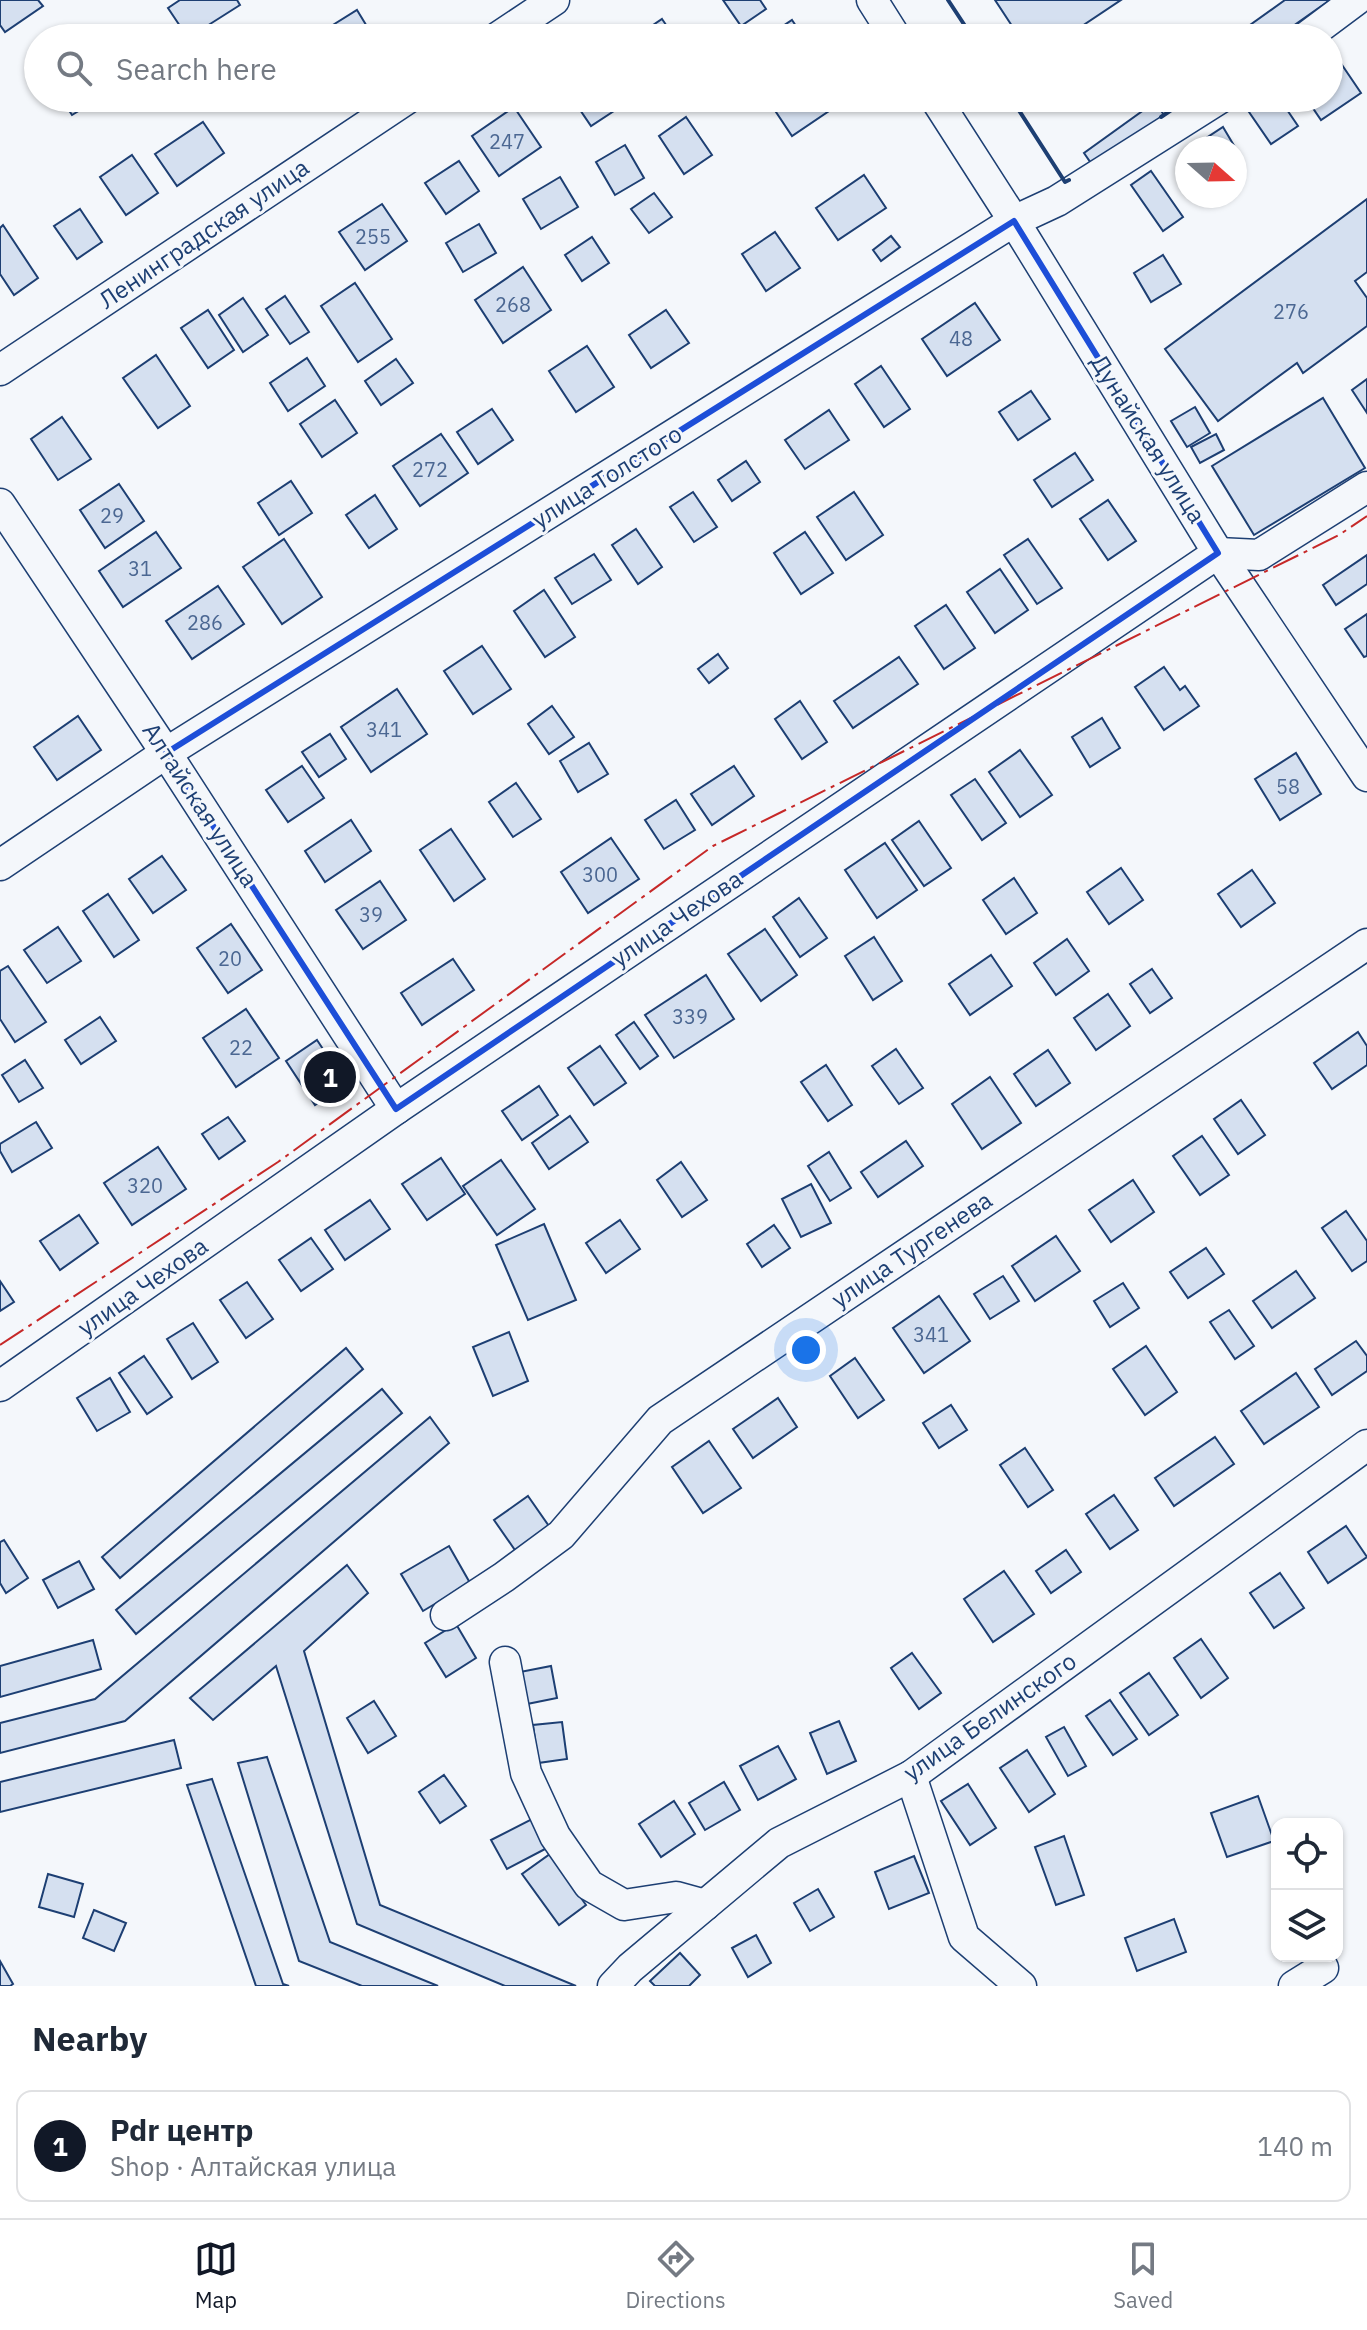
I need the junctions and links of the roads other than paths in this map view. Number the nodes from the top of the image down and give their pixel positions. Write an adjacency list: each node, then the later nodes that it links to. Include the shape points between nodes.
1 (554, 0): 4 (street)
2 (872, 0): 5 (street)
3 (1356, 0): 6 (street)
4 (518, 24)
5 (887, 24)
6 (1324, 24)
7 (387, 112): 11 (street, Ленинградская улица)
8 (944, 112): 10 (street, Дунайская улица)
9 (1198, 112): 10 (street, улица Толстого, via 1057,201)
10 (1014, 221): 15 (street, Дунайская улица); 16 (street, улица Толстого)
11 (0, 370)
12 (1367, 487): 15 (street, via 1259,555)
13 (0, 504): 14 (street, Алтайская улица)
14 (10, 540): 16 (street, Алтайская улица)
15 (1218, 553): 17 (street, Дунайская улица); 20 (street, улица Чехова)
16 (166, 753): 18 (street, улица Толстого); 20 (street, Алтайская улица)
17 (1367, 776)
18 (0, 865)
19 (1367, 944): 23 (street, улица Тургенева, via 660,1420 561,1535)
20 (396, 1109): 21 (street, улица Чехова)
21 (0, 1386)
22 (1367, 1445): 25 (street, улица Белинского)
23 (446, 1615)
24 (505, 1662): 26 (street, via 526,1773 555,1836 589,1885 624,1905 676,1897)
25 (911, 1776): 26 (street, улица Белинского, via 779,1843); 29 (street, via 964,1937)
26 (705, 1905): 28 (street, улица Белинского)
27 (1323, 1968): 30 (street)
28 (613, 1986)
29 (1021, 1986)
30 (1294, 1986)

